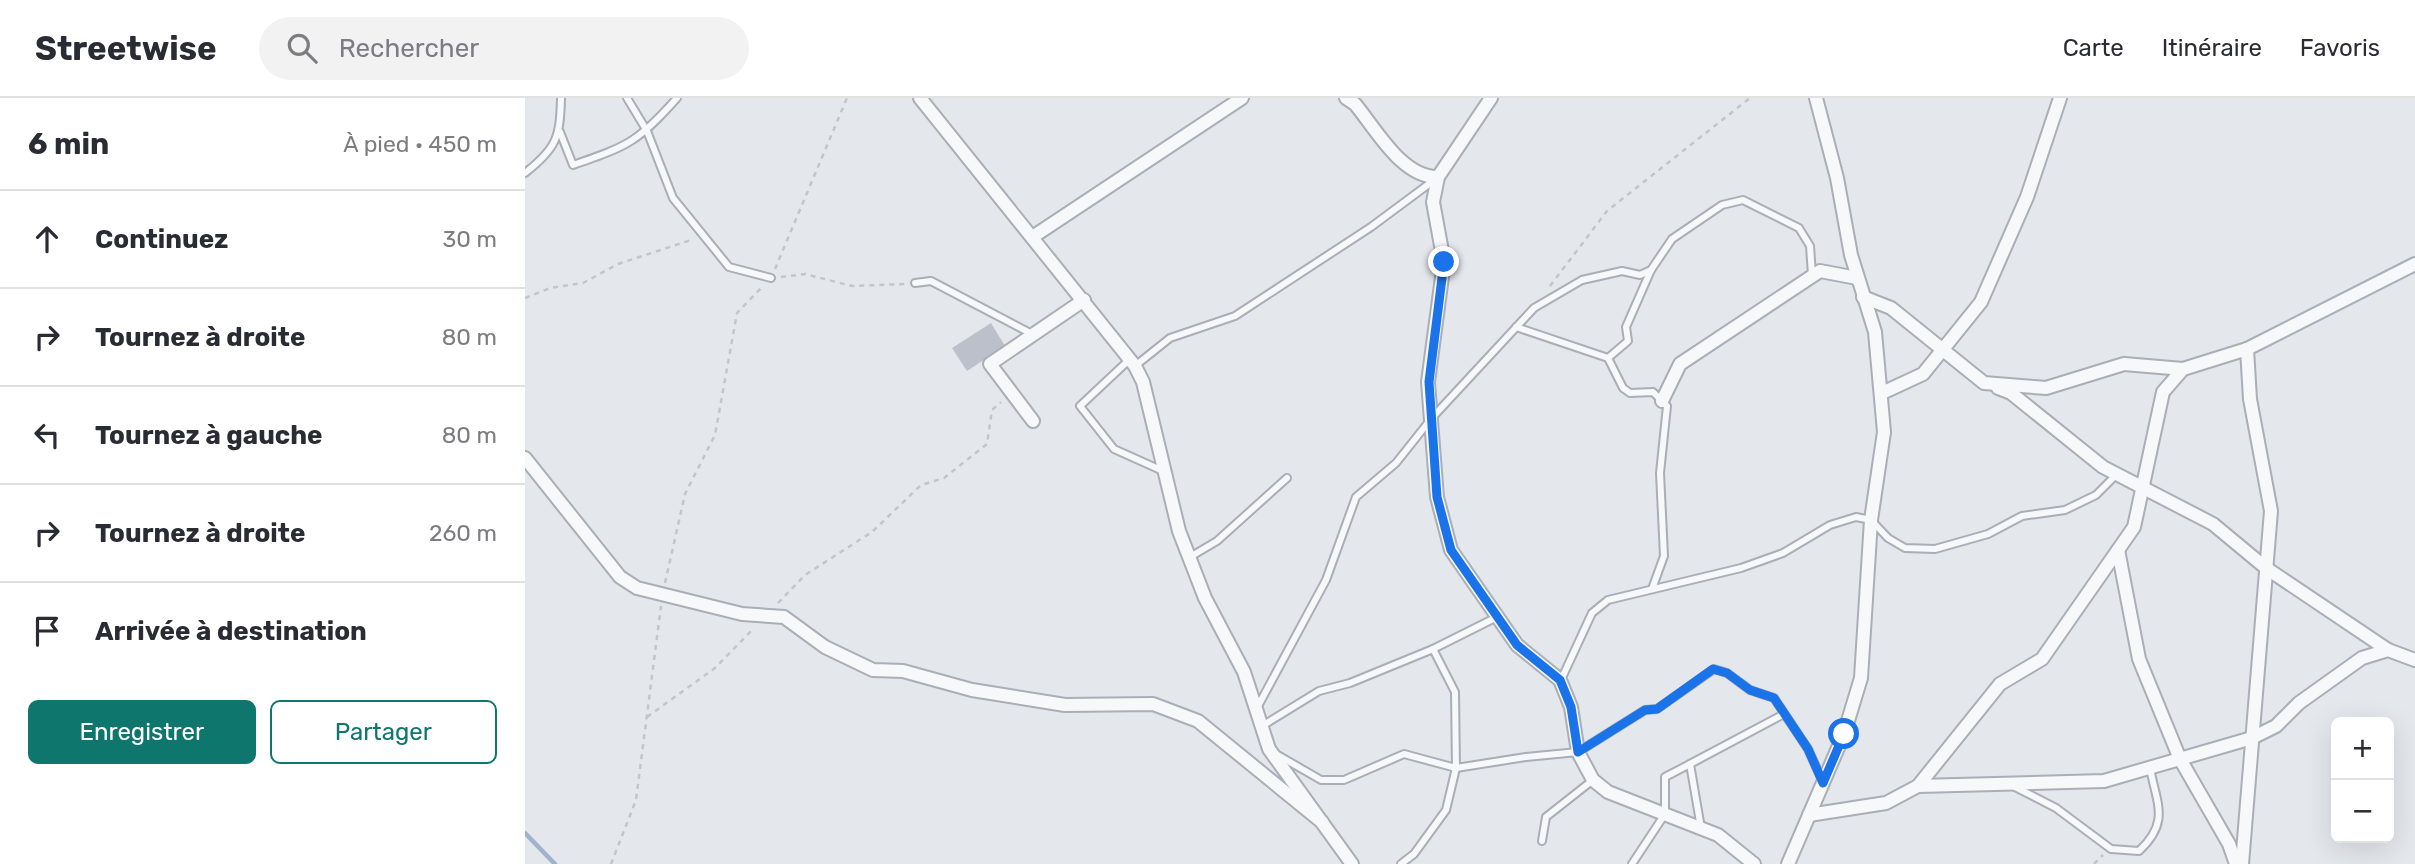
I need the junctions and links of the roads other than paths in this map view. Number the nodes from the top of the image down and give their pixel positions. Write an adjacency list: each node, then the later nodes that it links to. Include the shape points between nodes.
1 (561, 98): 13 (lane)
2 (627, 98): 12 (lane)
3 (677, 98): 12 (lane)
4 (920, 98): 16 (street)
5 (1242, 98): 16 (street)
6 (1346, 98): 15 (street, via 1411,171)
7 (1485, 98): 11 (lane)
8 (1491, 98): 11 (street)
9 (1816, 98): 21 (street)
10 (2060, 98): 28 (street, via 2027,197 1982,302)
11 (1482, 112): 15 (street)
12 (647, 131): 13 (lane, via 626,146 573,165); 20 (lane, via 673,198 729,267)
13 (560, 132): 14 (lane, via 543,158)
14 (525, 173)
15 (1438, 177): 30 (lane, via 1235,316 1170,338); 35 (street, via 1433,202 1444,262 1429,382)
16 (1034, 236): 24 (street)
17 (2415, 264): 27 (street)
18 (1651, 270): 19 (lane, via 1672,239 1722,205 1743,200 1799,228 1810,247); 25 (lane, via 1582,280 1534,308); 29 (lane, via 1626,327 1628,341)
19 (1812, 277): 21 (street, via 1820,271); 34 (street, via 1680,364)
20 (771, 278)
21 (1857, 278): 23 (street)
22 (915, 283): 26 (lane, via 931,281)
23 (1863, 297): 28 (street, via 1891,308); 33 (street, via 1875,332)
24 (1084, 300): 26 (street); 30 (street)
25 (1516, 327): 29 (lane); 35 (lane)
26 (1033, 335): 36 (street, via 990,365)
27 (2247, 349): 31 (street); 45 (street, via 2250,399 2271,511)
28 (1944, 351): 32 (street); 33 (street, via 1923,374)
29 (1608, 358): 34 (lane, via 1630,394 1653,392)
30 (1133, 362): 38 (street, via 1143,382); 38 (lane, via 1080,407 1114,449)
31 (2183, 369): 32 (street, via 2124,364 2046,388); 41 (street, via 2163,392)
32 (1984, 383): 39 (street, via 2011,393)
33 (1882, 393): 42 (street, via 1882,457)
34 (1662, 401): 46 (lane, via 1667,406 1660,473 1664,556)
35 (1431, 419): 47 (street, via 1437,497 1451,550); 52 (lane, via 1396,463 1356,497 1326,580)
36 (1033, 421)
37 (525, 458): 68 (street, via 620,577 637,588 742,614 784,617 825,647 873,670 903,671 972,690 1065,705 1153,704 1199,721)
38 (1165, 472): 44 (street)
39 (2117, 474): 41 (street); 42 (lane, via 2096,495 2065,510 2022,516 1988,534 1935,549 1905,548)
40 (1287, 478): 44 (lane, via 1217,541)
41 (2143, 486): 43 (street, via 2134,527); 45 (street, via 2213,524)
42 (1871, 520): 46 (lane, via 1856,517 1830,525 1783,553 1741,569); 63 (street, via 1861,678 1854,709)
43 (2117, 550): 58 (street, via 2139,659); 65 (street, via 2042,659 2000,684)
44 (1190, 557): 52 (street, via 1205,598 1244,671)
45 (2266, 568): 49 (street); 55 (street)
46 (1652, 589): 51 (lane, via 1608,600 1592,613)
47 (1497, 617): 48 (lane); 51 (street, via 1517,645)
48 (1433, 649): 54 (lane, via 1319,691); 61 (lane, via 1455,692)
49 (2388, 650): 50 (street); 55 (street, via 2362,658 2299,703 2276,726)
50 (2415, 660)
51 (1560, 680): 57 (street, via 1571,707)
52 (1256, 709): 54 (street)
53 (1784, 714): 57 (lane, via 1774,698 1713,669 1657,709 1645,710); 59 (lane); 63 (lane, via 1808,749)
54 (1262, 726): 56 (street)
55 (2252, 738): 58 (street); 77 (street)
56 (1269, 749): 61 (lane, via 1321,780 1344,780 1404,754); 68 (street)
57 (1578, 752): 61 (lane); 62 (street)
58 (2181, 758): 60 (street); 76 (street)
59 (1690, 764): 66 (lane, via 1665,776); 69 (lane)
60 (2150, 767): 64 (street, via 2104,781); 64 (lane, via 2160,823 2154,837 2139,851 2111,849 2056,808)
61 (1456, 768): 72 (lane, via 1446,810 1414,854)
62 (1593, 780): 66 (street, via 1608,792); 70 (lane, via 1546,817)
63 (1823, 783): 67 (street)
64 (2008, 783): 65 (street)
65 (1918, 786): 67 (street, via 1886,803)
66 (1665, 814): 69 (street); 73 (lane)
67 (1809, 815): 75 (street)
68 (1322, 822): 71 (street)
69 (1701, 828): 74 (street, via 1718,835)
70 (1542, 841)
71 (1352, 864)
72 (1401, 864)
73 (1632, 864)
74 (1754, 864)
75 (1788, 864)
76 (2236, 864)
77 (2242, 864)

